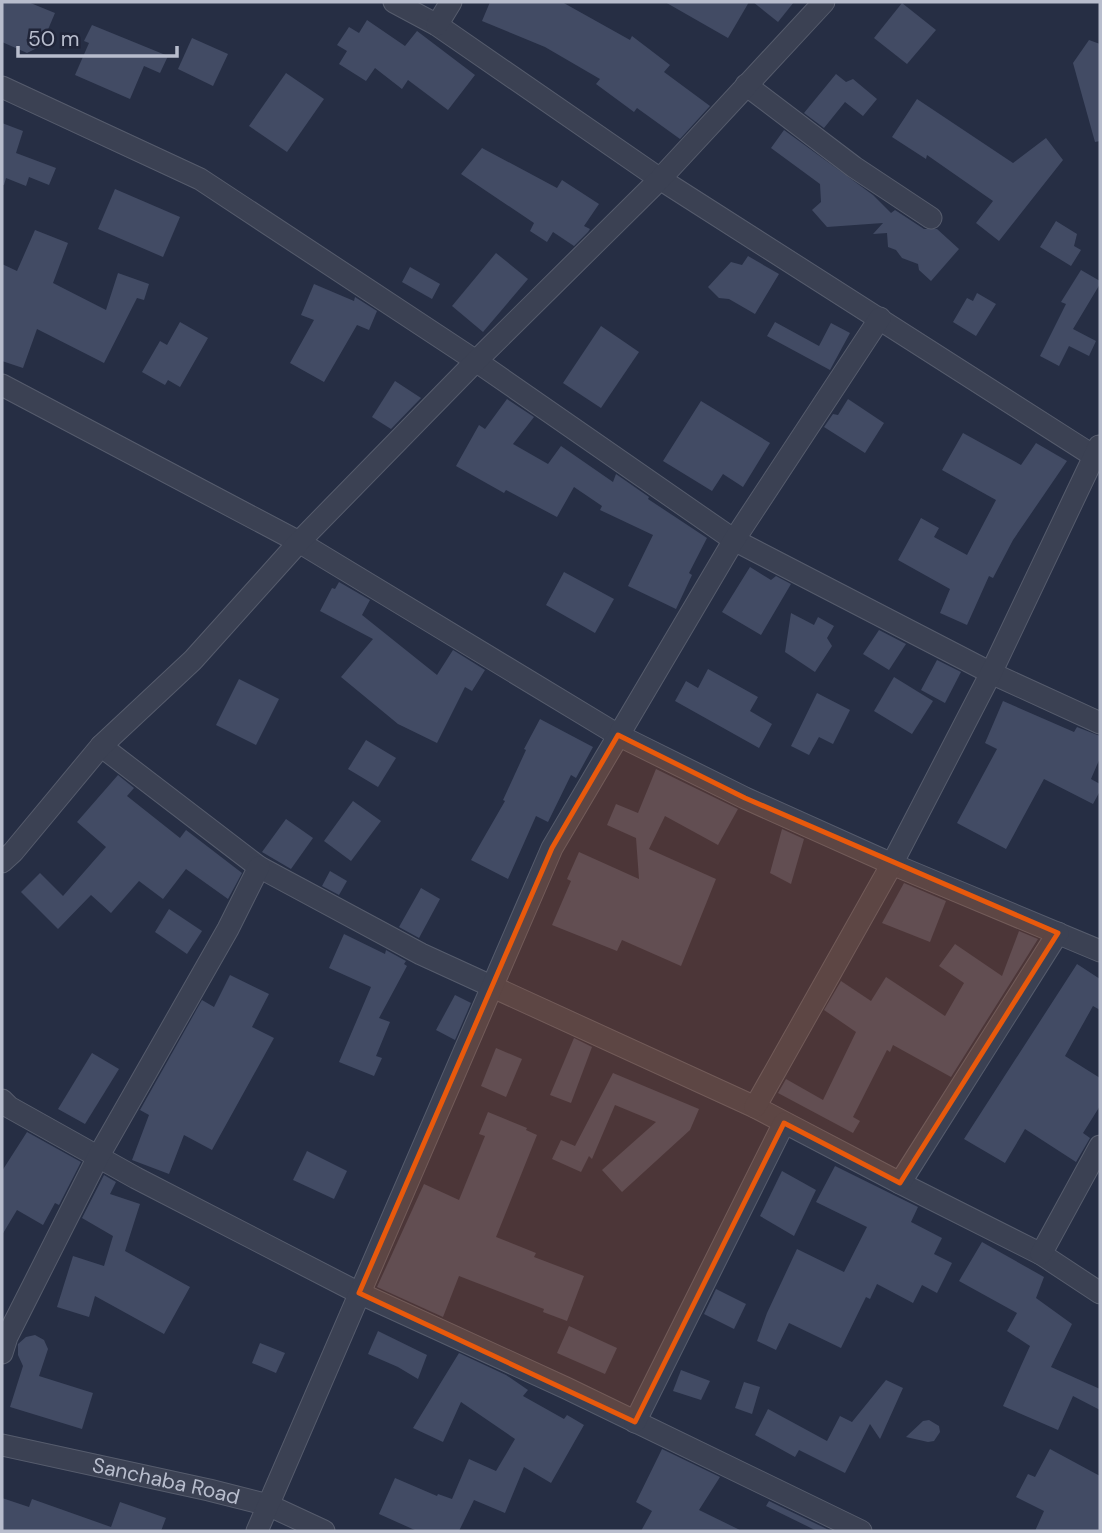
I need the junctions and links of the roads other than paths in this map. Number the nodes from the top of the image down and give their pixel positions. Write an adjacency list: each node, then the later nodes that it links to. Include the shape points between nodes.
1 (394, 2): 4 (street)
2 (451, 2): 4 (street)
3 (824, 2): 5 (street)
4 (437, 25): 7 (street)
5 (746, 85): 7 (street); 8 (street, via 854,167)
6 (2, 87): 10 (street, via 201,179)
7 (660, 179): 9 (street); 10 (street)
8 (931, 218)
9 (880, 318): 12 (street); 13 (street)
10 (476, 361): 13 (street); 14 (street)
11 (2, 385): 14 (street)
12 (1098, 454): 15 (street)
13 (733, 540): 15 (street); 17 (street)
14 (299, 542): 17 (street); 18 (street, via 193,660)
15 (990, 673): 16 (street); 20 (street)
16 (1100, 723)
17 (618, 735): 20 (street); 24 (street, via 552,848)
18 (101, 746): 19 (street); 21 (street)
19 (6, 853)
20 (892, 864): 22 (street); 26 (street)
21 (259, 867): 24 (street, via 421,954); 29 (street)
22 (1058, 933): 23 (street); 30 (street)
23 (1100, 951)
24 (492, 984): 26 (street); 32 (street)
25 (2, 1100): 29 (street)
26 (755, 1107): 27 (street)
27 (784, 1123): 30 (street); 35 (street)
28 (1100, 1146): 31 (street)
29 (98, 1157): 32 (street); 34 (street)
30 (900, 1183): 31 (street)
31 (1041, 1254): 33 (street)
32 (359, 1293): 35 (street); 37 (street)
33 (1100, 1293)
34 (2, 1353)
35 (635, 1422): 40 (street)
36 (2, 1445): 37 (street, Sanchaba Road)
37 (268, 1505): 38 (street); 39 (street, Sanchaba Road)
38 (257, 1531)
39 (324, 1531)
40 (861, 1531)

